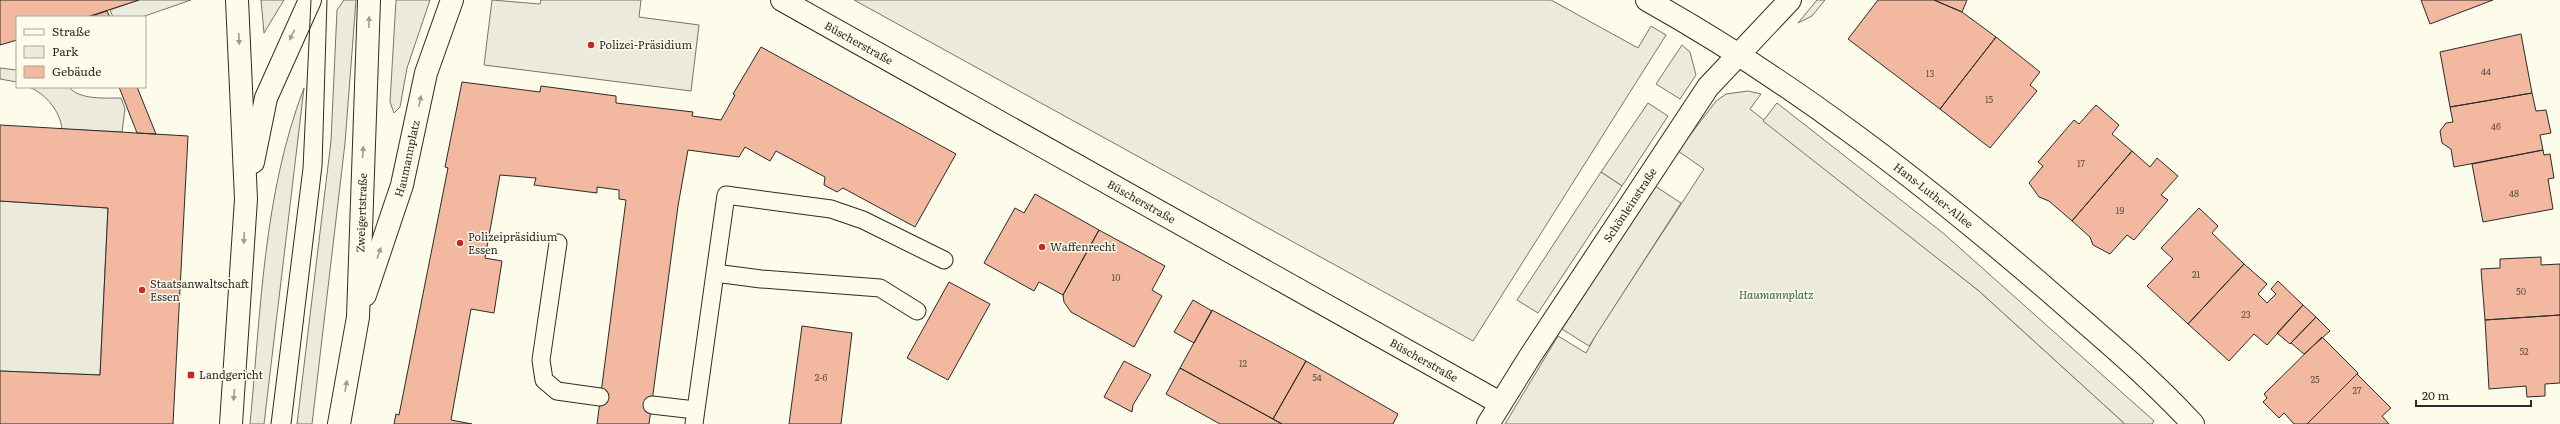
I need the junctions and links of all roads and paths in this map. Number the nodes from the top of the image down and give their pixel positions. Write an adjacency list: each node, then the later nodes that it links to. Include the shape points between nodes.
1 (237, 0): 9 (street, one-way to 9)
2 (310, 0): 9 (street, one-way to 9, via 266,98)
3 (369, 0): 14 (street, Zweigertstraße, one-way to 3)
4 (452, 0): 14 (street, Haumannplatz, one-way to 4, via 402,185 426,73)
5 (782, 0): 16 (street, Büscherstraße)
6 (1647, 0): 8 (street, Hans-Luther-Allee, via 1689,23)
7 (1790, 0): 8 (street, Schönleinstraße)
8 (1739, 56): 16 (street, Schönleinstraße, via 1708,87 1688,115); 22 (street, Hans-Luther-Allee, via 1779,80 1966,220 2162,390)
9 (246, 199): 19 (street, one-way to 19)
10 (558, 242): 15 (lane, via 541,360 544,380 557,391)
11 (944, 260): 12 (lane, via 863,220 831,209 726,195)
12 (715, 273): 13 (lane, via 880,288); 18 (lane)
13 (917, 311)
14 (358, 316): 20 (street, Zweigertstraße, one-way to 14)
15 (600, 397)
16 (1500, 403): 21 (street, Schönleinstraße)
17 (652, 404): 18 (lane)
18 (695, 417)
19 (231, 424)
20 (339, 424)
21 (1488, 424)
22 (2194, 424)

